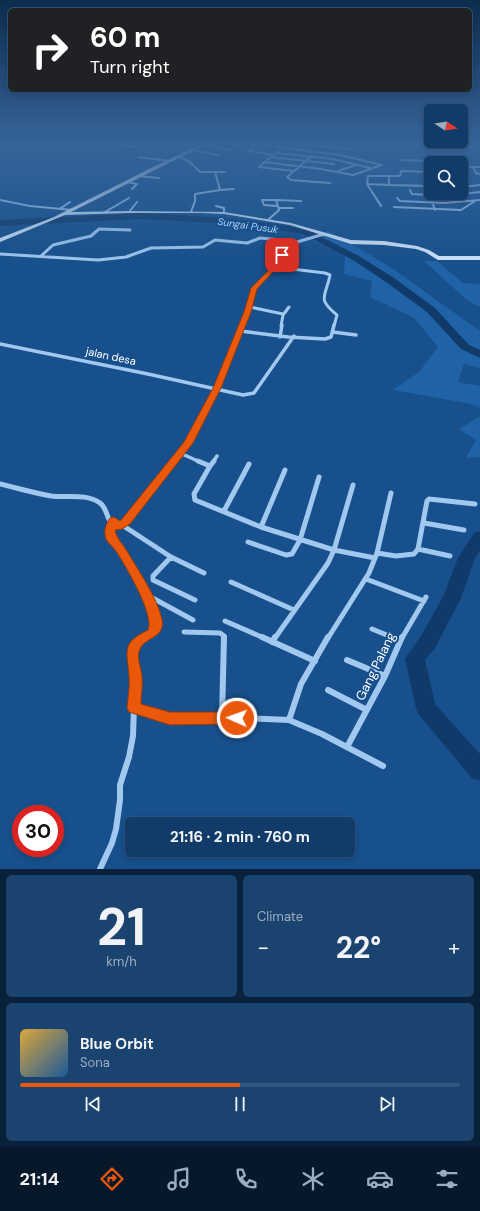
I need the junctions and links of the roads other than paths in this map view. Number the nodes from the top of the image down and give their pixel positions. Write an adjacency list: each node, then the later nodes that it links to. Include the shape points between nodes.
1 (124, 184): 33 (street)
2 (135, 184): 9 (street, via 137,184)
3 (216, 184): 11 (street)
4 (367, 184): 5 (street); 28 (street)
5 (389, 185): 7 (street)
6 (480, 185): 8 (street)
7 (424, 186)
8 (468, 186)
9 (132, 189)
10 (234, 189): 11 (street)
11 (220, 190): 37 (street, via 195,194)
12 (410, 190): 15 (street, via 411,194)
13 (480, 192): 14 (street)
14 (468, 194)
15 (424, 195)
16 (128, 198): 35 (street)
17 (397, 198): 26 (street, via 400,201)
18 (0, 200): 32 (street)
19 (276, 200): 22 (street); 29 (street); 29 (street, via 262,200 264,205)
20 (432, 200): 26 (street)
21 (480, 200): 23 (street)
22 (301, 201)
23 (475, 201): 26 (street); 34 (street, via 463,210)
24 (70, 202): 32 (street)
25 (138, 202): 36 (street)
26 (433, 203): 34 (street)
27 (216, 206): 38 (street, via 224,208)
28 (381, 206)
29 (278, 207): 31 (street); 40 (street, via 278,212)
30 (394, 207): 34 (street)
31 (294, 208)
32 (61, 209): 33 (street)
33 (72, 210): 39 (street)
34 (435, 210)
35 (105, 212): 36 (street); 39 (street)
36 (129, 212): 37 (street)
37 (191, 212): 38 (street)
38 (224, 213): 40 (street)
39 (59, 216): 43 (street)
40 (269, 220): 42 (street)
41 (130, 230): 46 (street, via 98,229 91,236 53,244)
42 (322, 234): 44 (street); 47 (street, via 351,242 417,248 438,258)
43 (0, 240)
44 (287, 245): 46 (street, via 280,240 258,238 247,243 216,240 203,247 151,248 113,259 88,261 70,257); 48 (street, via 281,251 282,258)
45 (0, 254): 46 (street)
46 (41, 256)
47 (480, 258)
48 (275, 267): 49 (street, via 254,288); 53 (street, via 330,275 324,297 328,308 337,314)
49 (250, 307): 51 (street); 52 (street)
50 (289, 307): 51 (street)
51 (283, 314): 56 (street)
52 (240, 330): 56 (street); 58 (street)
53 (333, 332): 54 (street); 55 (street, via 331,338 326,340)
54 (356, 335)
55 (294, 336): 56 (street); 58 (street, jalan desa, via 252,395 241,396)
56 (280, 337)
57 (0, 344): 58 (street, jalan desa)
58 (217, 388): 59 (street, via 195,432)
59 (180, 453): 62 (street); 72 (street)
60 (217, 456): 62 (street)
61 (249, 464): 69 (street)
62 (210, 466): 69 (street, via 193,497)
63 (285, 470): 73 (street)
64 (319, 477): 75 (street)
65 (0, 484): 70 (street, via 48,496 87,497 100,503)
66 (353, 485): 78 (street)
67 (391, 493): 79 (street)
68 (474, 504): 71 (street, via 429,499)
69 (224, 511): 73 (street)
70 (111, 520): 72 (street, via 119,526); 85 (street, via 110,534)
71 (424, 523): 74 (street); 77 (street)
72 (122, 525): 81 (street)
73 (261, 527): 75 (street)
74 (464, 530)
75 (300, 540): 76 (street, via 292,554 288,555); 78 (street)
76 (248, 542)
77 (418, 548): 79 (street, via 414,554 404,556); 80 (street)
78 (334, 550): 79 (street); 87 (street, via 328,563)
79 (376, 556): 83 (street)
80 (450, 556)
81 (171, 557): 82 (street); 86 (street, via 153,576 153,580)
82 (204, 573)
83 (366, 579): 92 (street, Gang Palang, via 425,599); 95 (street)
84 (231, 582): 87 (street)
85 (147, 595): 88 (street); 98 (street, via 156,623 152,633 134,647)
86 (195, 600)
87 (294, 610): 93 (street)
88 (193, 620)
89 (226, 621): 93 (street)
90 (372, 629): 92 (street)
91 (184, 632): 100 (street, via 220,633 224,636)
92 (400, 641): 96 (street, Gang Palang)
93 (272, 642): 95 (street)
94 (347, 660): 96 (street)
95 (315, 661): 101 (street, via 301,684)
96 (385, 676): 99 (street, Gang Palang)
97 (328, 690): 99 (street)
98 (134, 708): 100 (street, via 170,718); 104 (street, via 133,736 120,785 116,829)
99 (367, 710): 102 (street, Gang Palang)
100 (222, 717): 101 (street)
101 (289, 720): 102 (street)
102 (347, 747): 103 (street)
103 (382, 766)
104 (100, 869)

